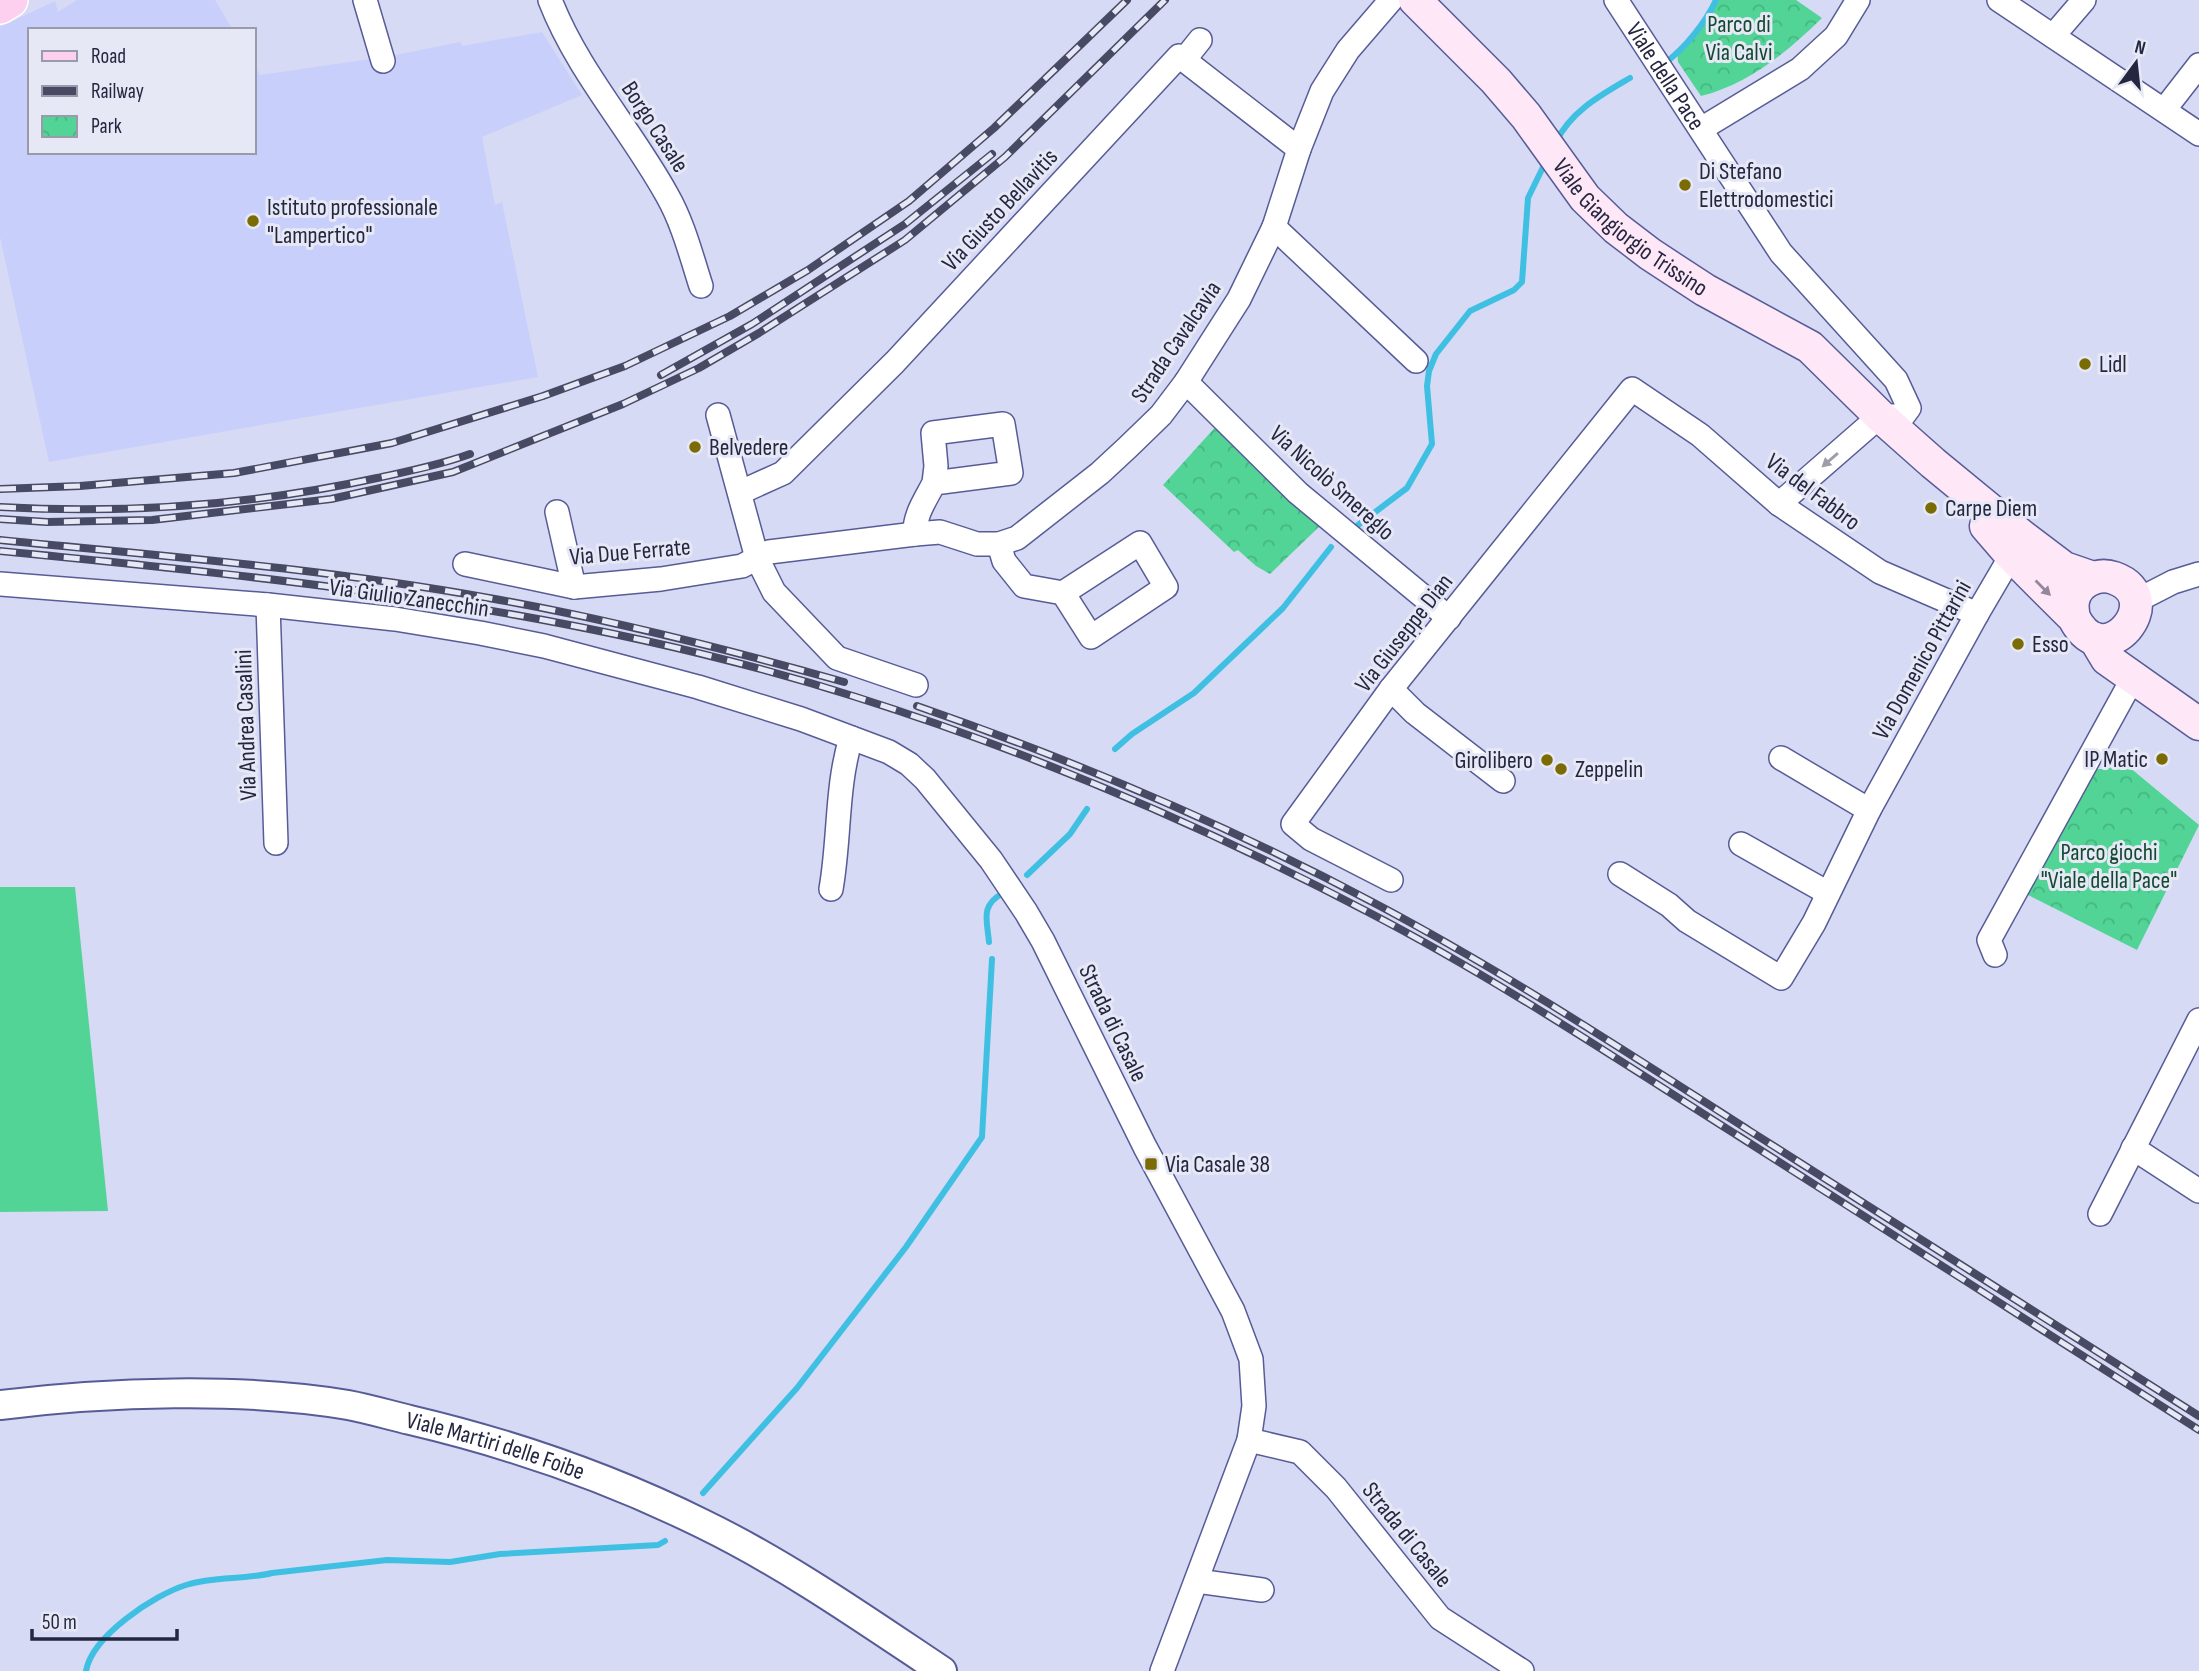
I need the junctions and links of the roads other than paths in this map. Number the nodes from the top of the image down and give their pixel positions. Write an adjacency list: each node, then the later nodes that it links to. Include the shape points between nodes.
1 (2, 0): 11 (main road)
2 (10, 0): 11 (main road)
3 (365, 0): 15 (street)
4 (1391, 0): 20 (street, Strada Cavalcavia, via 1348,50 1322,91)
5 (1415, 0): 26 (main road, Viale Giangiorgio Trissino, via 1496,81 1599,213 1705,290 1810,347)
6 (1616, 0): 18 (street, Viale della Pace)
7 (1858, 0): 18 (street, via 1836,36 1800,69)
8 (1999, 0): 12 (street)
9 (2084, 0): 12 (street)
10 (553, 1): 22 (street, Borgo Casale, via 569,44 667,195)
11 (0, 6)
12 (2053, 37): 17 (street)
13 (1200, 40): 14 (street)
14 (1184, 60): 20 (street); 31 (street, Via Giusto Bellavitis, via 1178,56 895,362 783,473)
15 (383, 61)
16 (2199, 65): 17 (street)
17 (2164, 110): 19 (street)
18 (1701, 129): 23 (street, Viale della Pace, via 1782,253)
19 (2199, 134)
20 (1299, 149): 21 (street, Strada Cavalcavia)
21 (1274, 227): 24 (street); 25 (street, Strada Cavalcavia, via 1239,299)
22 (701, 286)
23 (1869, 349): 26 (street, via 1863,377); 29 (street, Viale della Pace, via 1896,380 1909,408 1903,416)
24 (1416, 361)
25 (1186, 382): 35 (street, Strada Cavalcavia, via 1161,415 1100,473 1017,538); 47 (street, Via Nicolò Smereglo, via 1298,493)
26 (1850, 386): 29 (main road, Viale Giangiorgio Trissino)
27 (1632, 389): 32 (street, Via del Fabbro, via 1700,435); 47 (street, Via Giuseppe Dian)
28 (718, 415): 31 (street)
29 (1880, 416): 32 (street, one-way to 32); 36 (main road)
30 (934, 482): 34 (street, via 920,510)
31 (741, 492): 37 (street)
32 (1779, 504): 45 (street, Via del Fabbro, via 1880,572)
33 (557, 512): 42 (street)
34 (915, 534): 35 (street, via 940,532 964,541); 37 (street, via 769,552)
35 (999, 544): 43 (street, via 1004,561 1024,586)
36 (2017, 546): 40 (main road); 45 (street, Via Domenico Pittarini); 48 (main road, one-way to 48)
37 (757, 558): 42 (street, Via Due Ferrate, via 742,566 674,577); 50 (street, via 774,592 837,658)
38 (465, 564): 42 (street, Via Due Ferrate)
39 (2199, 574): 46 (street, via 2173,582)
40 (2093, 578): 46 (main road, via 2108,576 2123,582 2133,594); 48 (main road, via 2079,587 2073,602)
41 (0, 584): 44 (street, Via Giulio Zanecchin)
42 (574, 587)
43 (1063, 593)
44 (268, 605): 53 (street, Via Giulio Zanecchin, via 395,619 544,646); 58 (street, Via Andrea Casalini)
45 (1977, 614): 57 (street, Via Domenico Pittarini)
46 (2132, 615): 48 (main road, via 2119,636 2107,640); 52 (main road, via 2141,662)
47 (1449, 618): 51 (street, Via Giuseppe Dian)
48 (2085, 628): 49 (main road, via 2106,659)
49 (2133, 678): 52 (main road); 64 (street, via 1989,940)
50 (916, 685)
51 (1391, 690): 56 (street); 61 (street, Via Giuseppe Dian, via 1293,824 1311,839)
52 (2190, 717)
53 (801, 719): 54 (street, Strada di Casale)
54 (851, 738): 62 (street, via 840,785); 70 (street, Strada di Casale, via 889,752 925,779 991,860 1043,941 1144,1147 1233,1311 1251,1359 1254,1406)
55 (1781, 758): 57 (street)
56 (1503, 781)
57 (1869, 810): 63 (street, Via Domenico Pittarini)
58 (276, 843)
59 (1741, 844): 63 (street)
60 (1620, 874): 63 (street, Via Domenico Pittarini, via 1781,978)
61 (1391, 880)
62 (831, 889)
63 (1829, 893)
64 (1995, 955)
65 (2198, 1022): 66 (street)
66 (2133, 1148): 67 (street); 68 (street)
67 (2199, 1191)
68 (2100, 1213)
69 (0, 1405): 73 (street, Viale Martiri delle Foibe, via 138,1395 267,1397 348,1405 444,1428 614,1482 705,1525 784,1568)
70 (1250, 1440): 71 (street, Strada di Casale); 75 (street, Strada di Casale, via 1300,1452 1336,1488 1440,1618)
71 (1197, 1581): 72 (street); 74 (street, Strada di Casale)
72 (1262, 1590)
73 (942, 1671)
74 (1162, 1671)
75 (1522, 1671)

